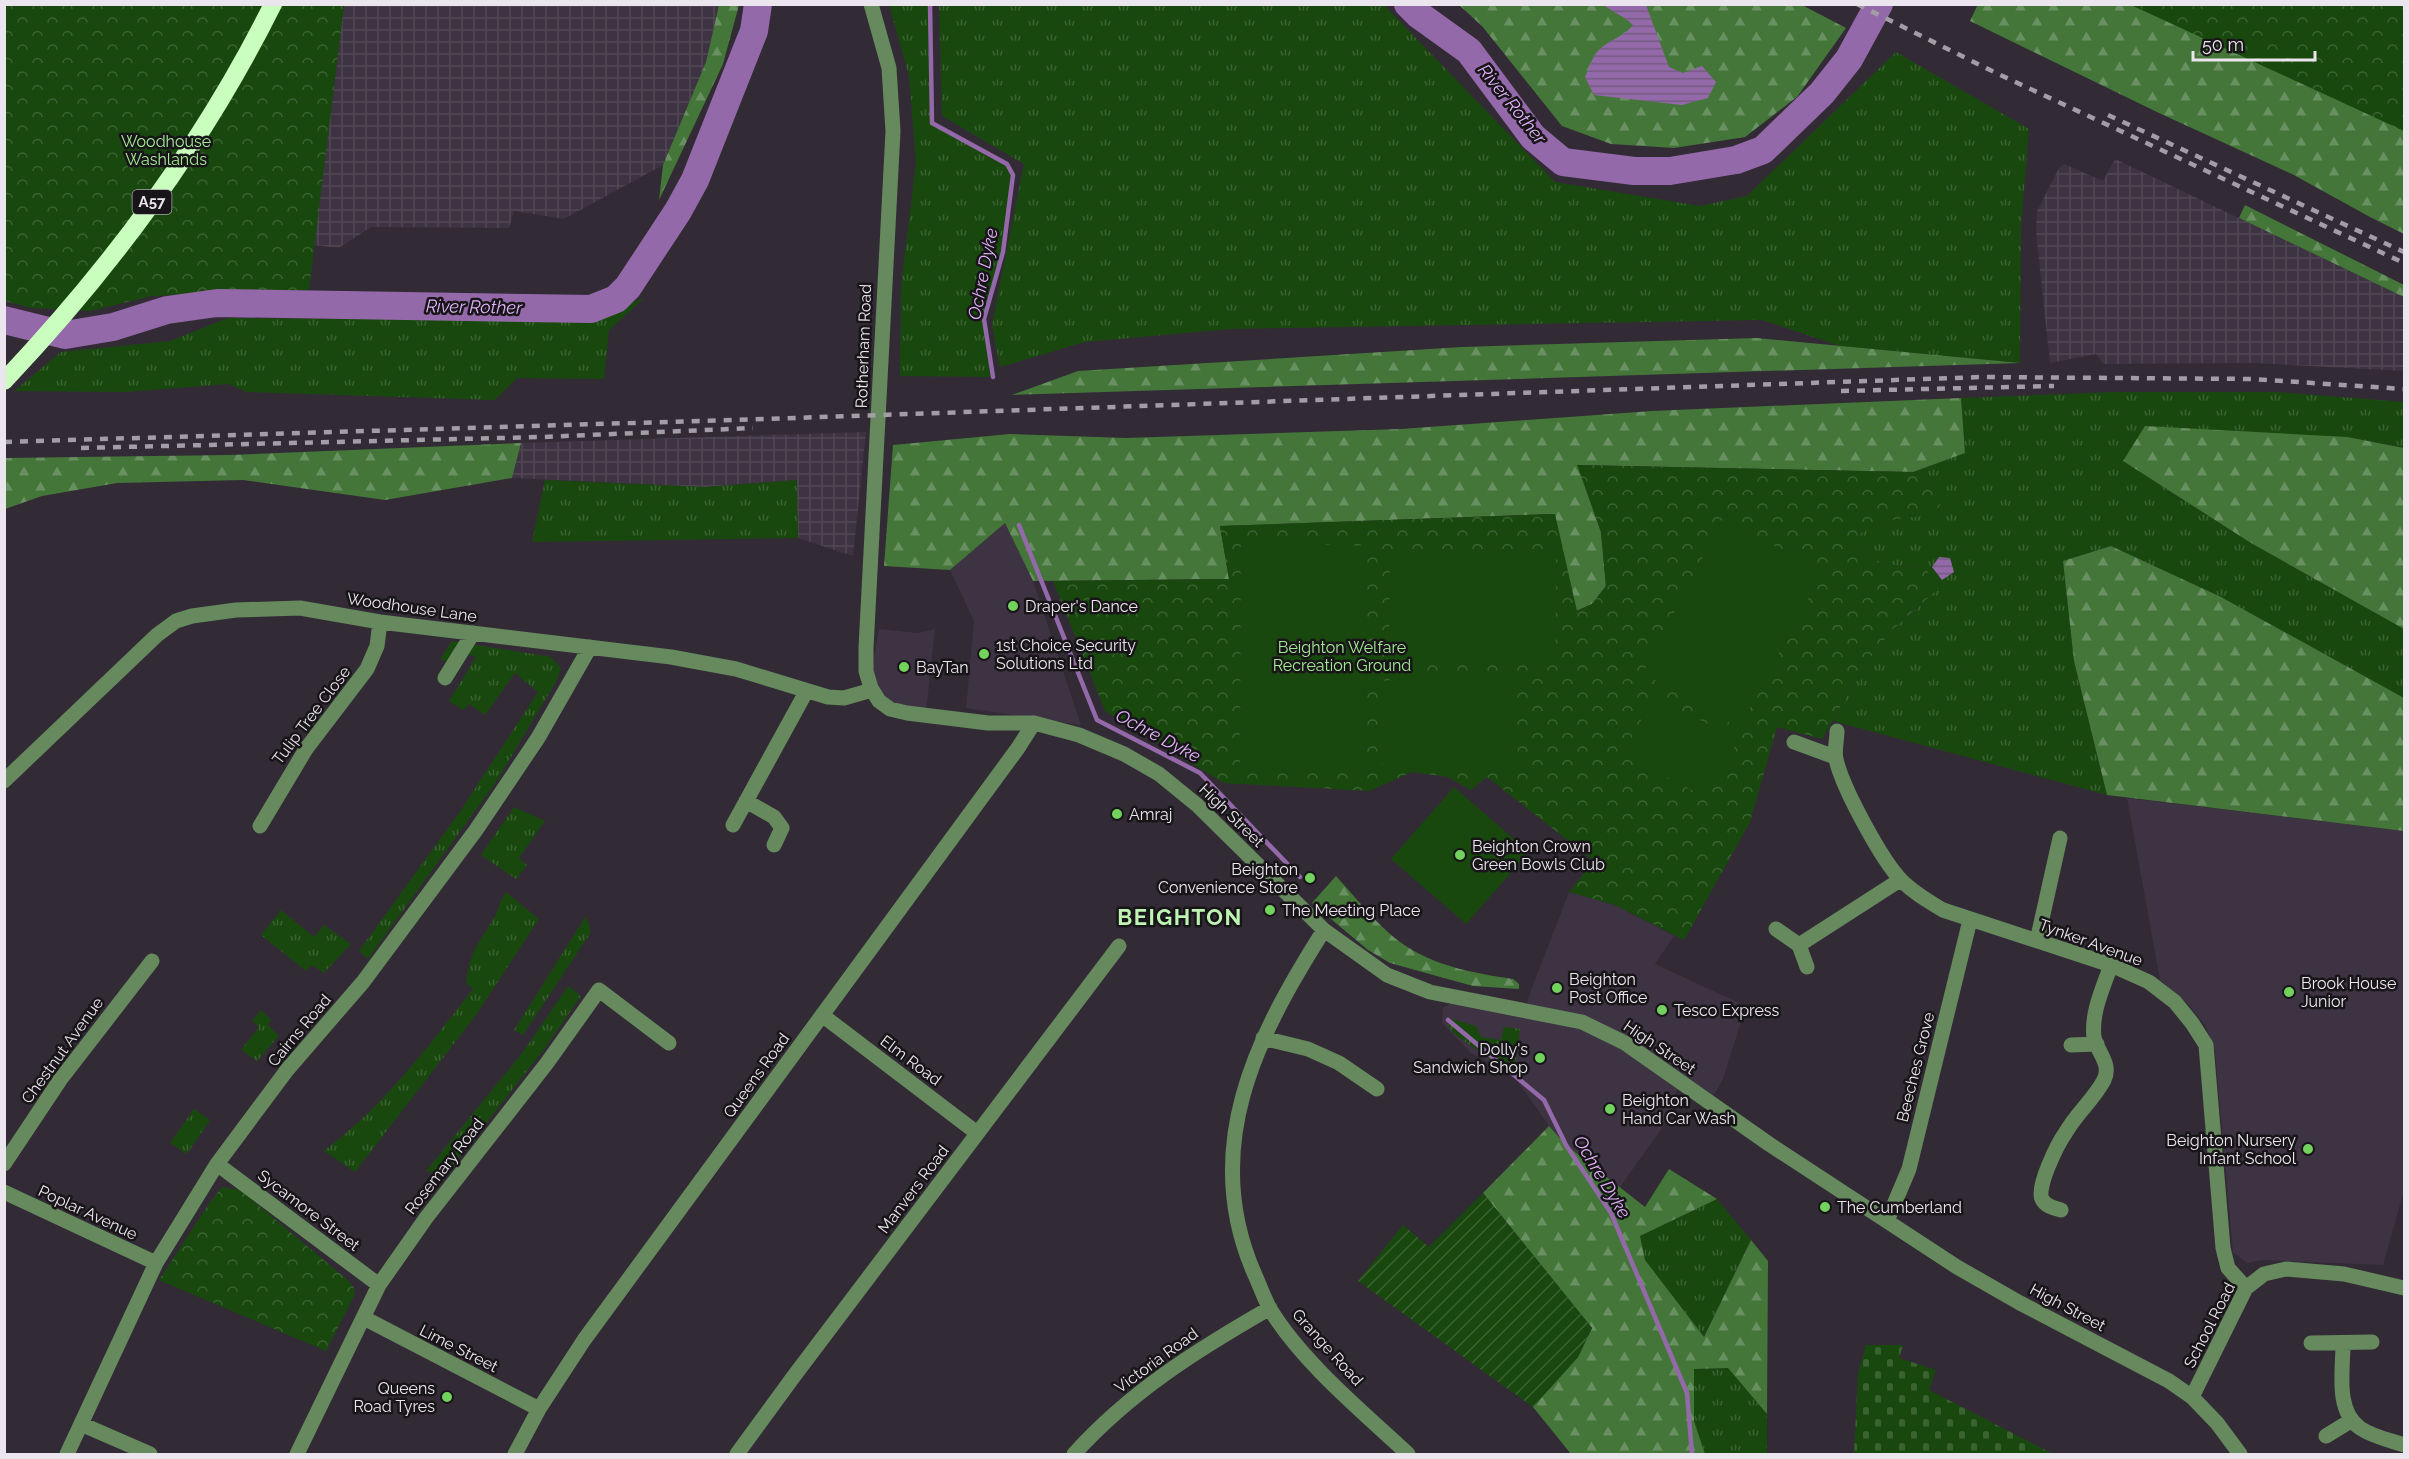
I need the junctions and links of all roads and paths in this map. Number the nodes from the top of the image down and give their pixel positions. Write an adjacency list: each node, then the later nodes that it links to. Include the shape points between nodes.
1 (273, 4): 3 (highway, A57, via 177,167 137,224 79,298)
2 (871, 4): 8 (street, Rotherham Road, via 889,68 893,131 866,648 866,671)
3 (4, 381)
4 (380, 622): 5 (street, Woodhouse Lane); 14 (street, Woodhouse Lane, via 300,608 236,610 176,621); 17 (street, Tulip Tree Close, via 377,646 367,669 306,749)
5 (474, 633): 6 (street, Woodhouse Lane); 7 (street)
6 (590, 647): 9 (street, Woodhouse Lane, via 736,669); 38 (street, Cairns Road, via 538,738 476,830 369,975 287,1070)
7 (445, 678)
8 (872, 690): 9 (street, Woodhouse Lane, via 837,698); 10 (street, High Street, via 882,705 900,712 988,723)
9 (806, 692): 15 (street)
10 (1034, 723): 23 (street, High Street, via 1079,735 1124,754 1173,784); 30 (street, Queens Road)
11 (1837, 731): 13 (street, Tynker Avenue)
12 (1794, 742): 13 (street)
13 (1835, 757): 20 (street, Tynker Avenue, via 1873,838)
14 (4, 782)
15 (746, 801): 16 (street); 19 (street, via 774,817 782,828)
16 (733, 825)
17 (260, 826)
18 (2060, 838): 24 (street)
19 (774, 845)
20 (1900, 880): 21 (street, Tynker Avenue, via 1943,910); 25 (street)
21 (1970, 920): 24 (street, Tynker Avenue); 41 (street, Beeches Grove, via 1909,1169)
22 (1776, 929): 25 (street)
23 (1324, 930): 31 (street, Grange Road); 41 (street, High Street, via 1387,975 1430,992 1571,1019 1615,1038)
24 (2037, 941): 28 (street, Tynker Avenue)
25 (1799, 945): 29 (street)
26 (1119, 946): 36 (street, Manvers Road)
27 (152, 961): 37 (street, Chestnut Avenue, via 60,1080)
28 (2111, 965): 33 (street, via 2094,1023); 44 (street, Tynker Avenue, via 2149,982 2175,1002 2206,1045 2223,1248 2228,1268)
29 (1807, 967)
30 (822, 1015): 36 (street, Elm Road); 52 (street, Queens Road, via 584,1340)
31 (1263, 1038): 35 (street, via 1308,1049 1339,1063); 46 (street, Grange Road, via 1238,1115 1231,1160 1237,1218)
32 (669, 1043): 43 (street, Rosemary Road, via 599,990)
33 (2097, 1044): 34 (street); 40 (street, via 2106,1076 2066,1132 2039,1190 2047,1205)
34 (2071, 1046)
35 (1377, 1089)
36 (977, 1133): 61 (street, Manvers Road)
37 (4, 1164)
38 (217, 1164): 42 (street, Cairns Road); 43 (street, Sycamore Street)
39 (4, 1192): 42 (street, Poplar Avenue)
40 (2061, 1210)
41 (1887, 1221): 51 (street, High Street, via 2020,1303 2169,1381)
42 (156, 1263): 54 (street, Cairns Road)
43 (379, 1285): 47 (street, Rosemary Road)
44 (2246, 1288): 45 (street, School Road, via 2264,1274 2286,1269 2344,1274); 51 (street, School Road)
45 (2404, 1288)
46 (1270, 1308): 62 (street, Victoria Road, via 1166,1371 1103,1424); 63 (street, Grange Road, via 1307,1355)
47 (363, 1318): 52 (street, Lime Street); 59 (street, Rosemary Road)
48 (2372, 1342): 50 (street)
49 (2311, 1343): 50 (street)
50 (2343, 1344): 53 (street, via 2343,1397)
51 (2192, 1397): 64 (street, High Street)
52 (539, 1409): 60 (street, Queens Road)
53 (2352, 1420): 55 (street); 56 (street, via 2361,1429)
54 (81, 1424): 57 (street, Cairns Road); 58 (street)
55 (2326, 1436)
56 (2404, 1445)
57 (67, 1455)
58 (150, 1455)
59 (297, 1455)
60 (515, 1455)
61 (737, 1455)
62 (1074, 1455)
63 (1408, 1455)
64 (2240, 1455)

